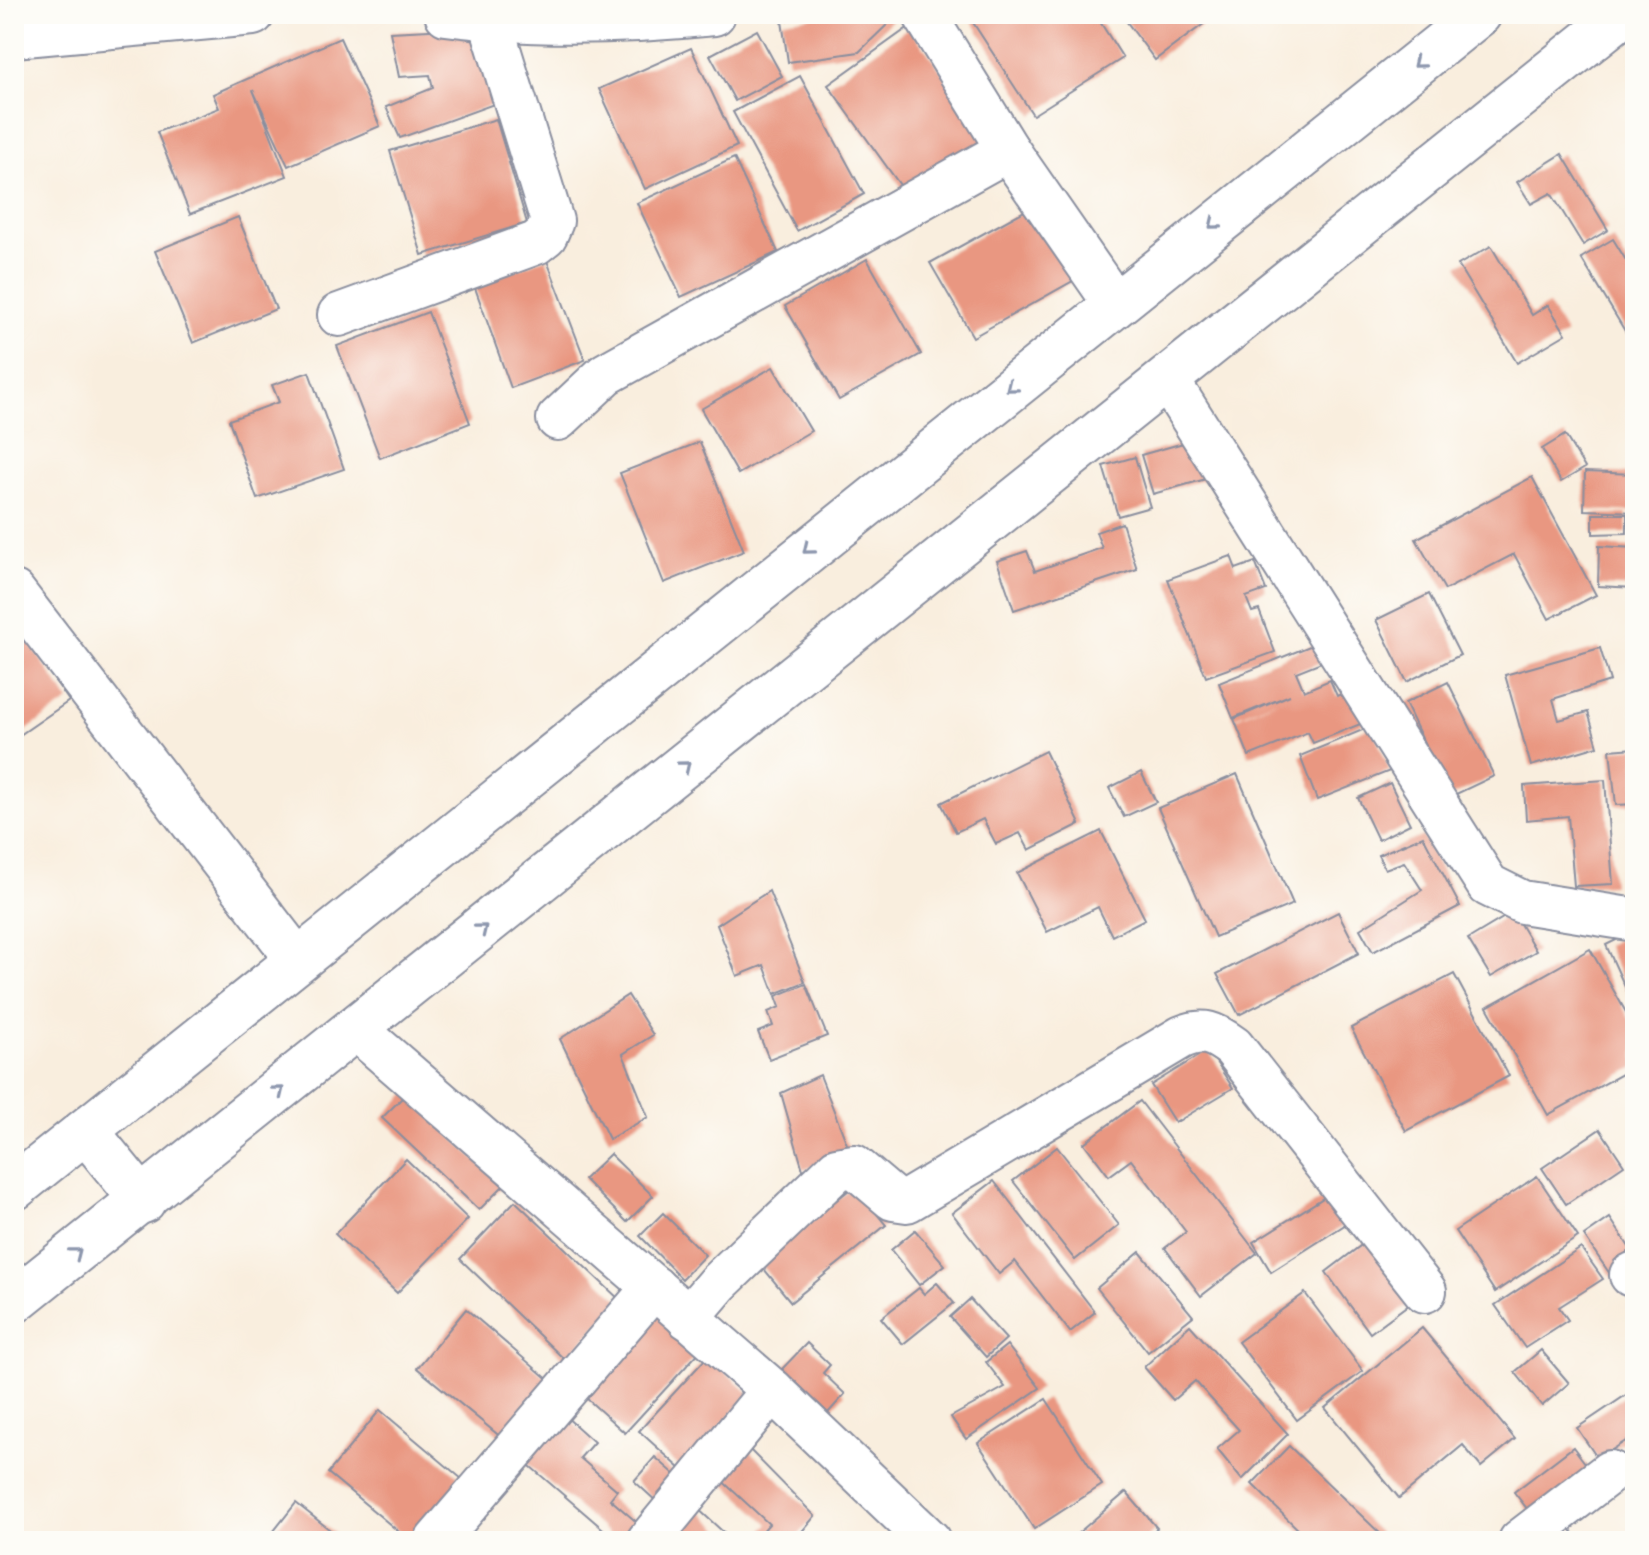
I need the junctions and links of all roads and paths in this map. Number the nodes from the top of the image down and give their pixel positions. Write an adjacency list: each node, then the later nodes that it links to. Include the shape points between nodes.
1 (253, 14): 8 (street)
2 (446, 14): 7 (street)
3 (714, 14): 7 (street, via 628,23)
4 (924, 14): 10 (street)
5 (1479, 14): 11 (main road, one-way to 11)
6 (1623, 14): 13 (main road)
7 (490, 20): 12 (street, via 552,221 546,235)
8 (53, 22): 9 (street)
9 (14, 36)
10 (1008, 150): 11 (street); 14 (street, via 606,374)
11 (1115, 304): 17 (main road, one-way to 17)
12 (339, 315)
13 (1167, 379): 16 (street, via 1488,885 1522,902); 18 (main road, one-way to 13)
14 (558, 419)
15 (14, 592): 17 (street)
16 (1635, 920)
17 (297, 959): 19 (main road)
18 (356, 1029): 21 (main road, one-way to 18); 22 (street)
19 (86, 1131): 20 (main road); 21 (main road)
20 (14, 1188)
21 (143, 1201): 24 (main road, one-way to 21)
22 (654, 1287): 25 (street); 29 (street)
23 (1425, 1291): 25 (street, via 1233,1047 1200,1030 907,1201 893,1199 854,1166 837,1169)
24 (14, 1301)
25 (688, 1318): 26 (street)
26 (772, 1390): 28 (street); 30 (street)
27 (1610, 1472): 31 (street)
28 (926, 1539)
29 (436, 1541)
30 (648, 1541)
31 (1520, 1541)

